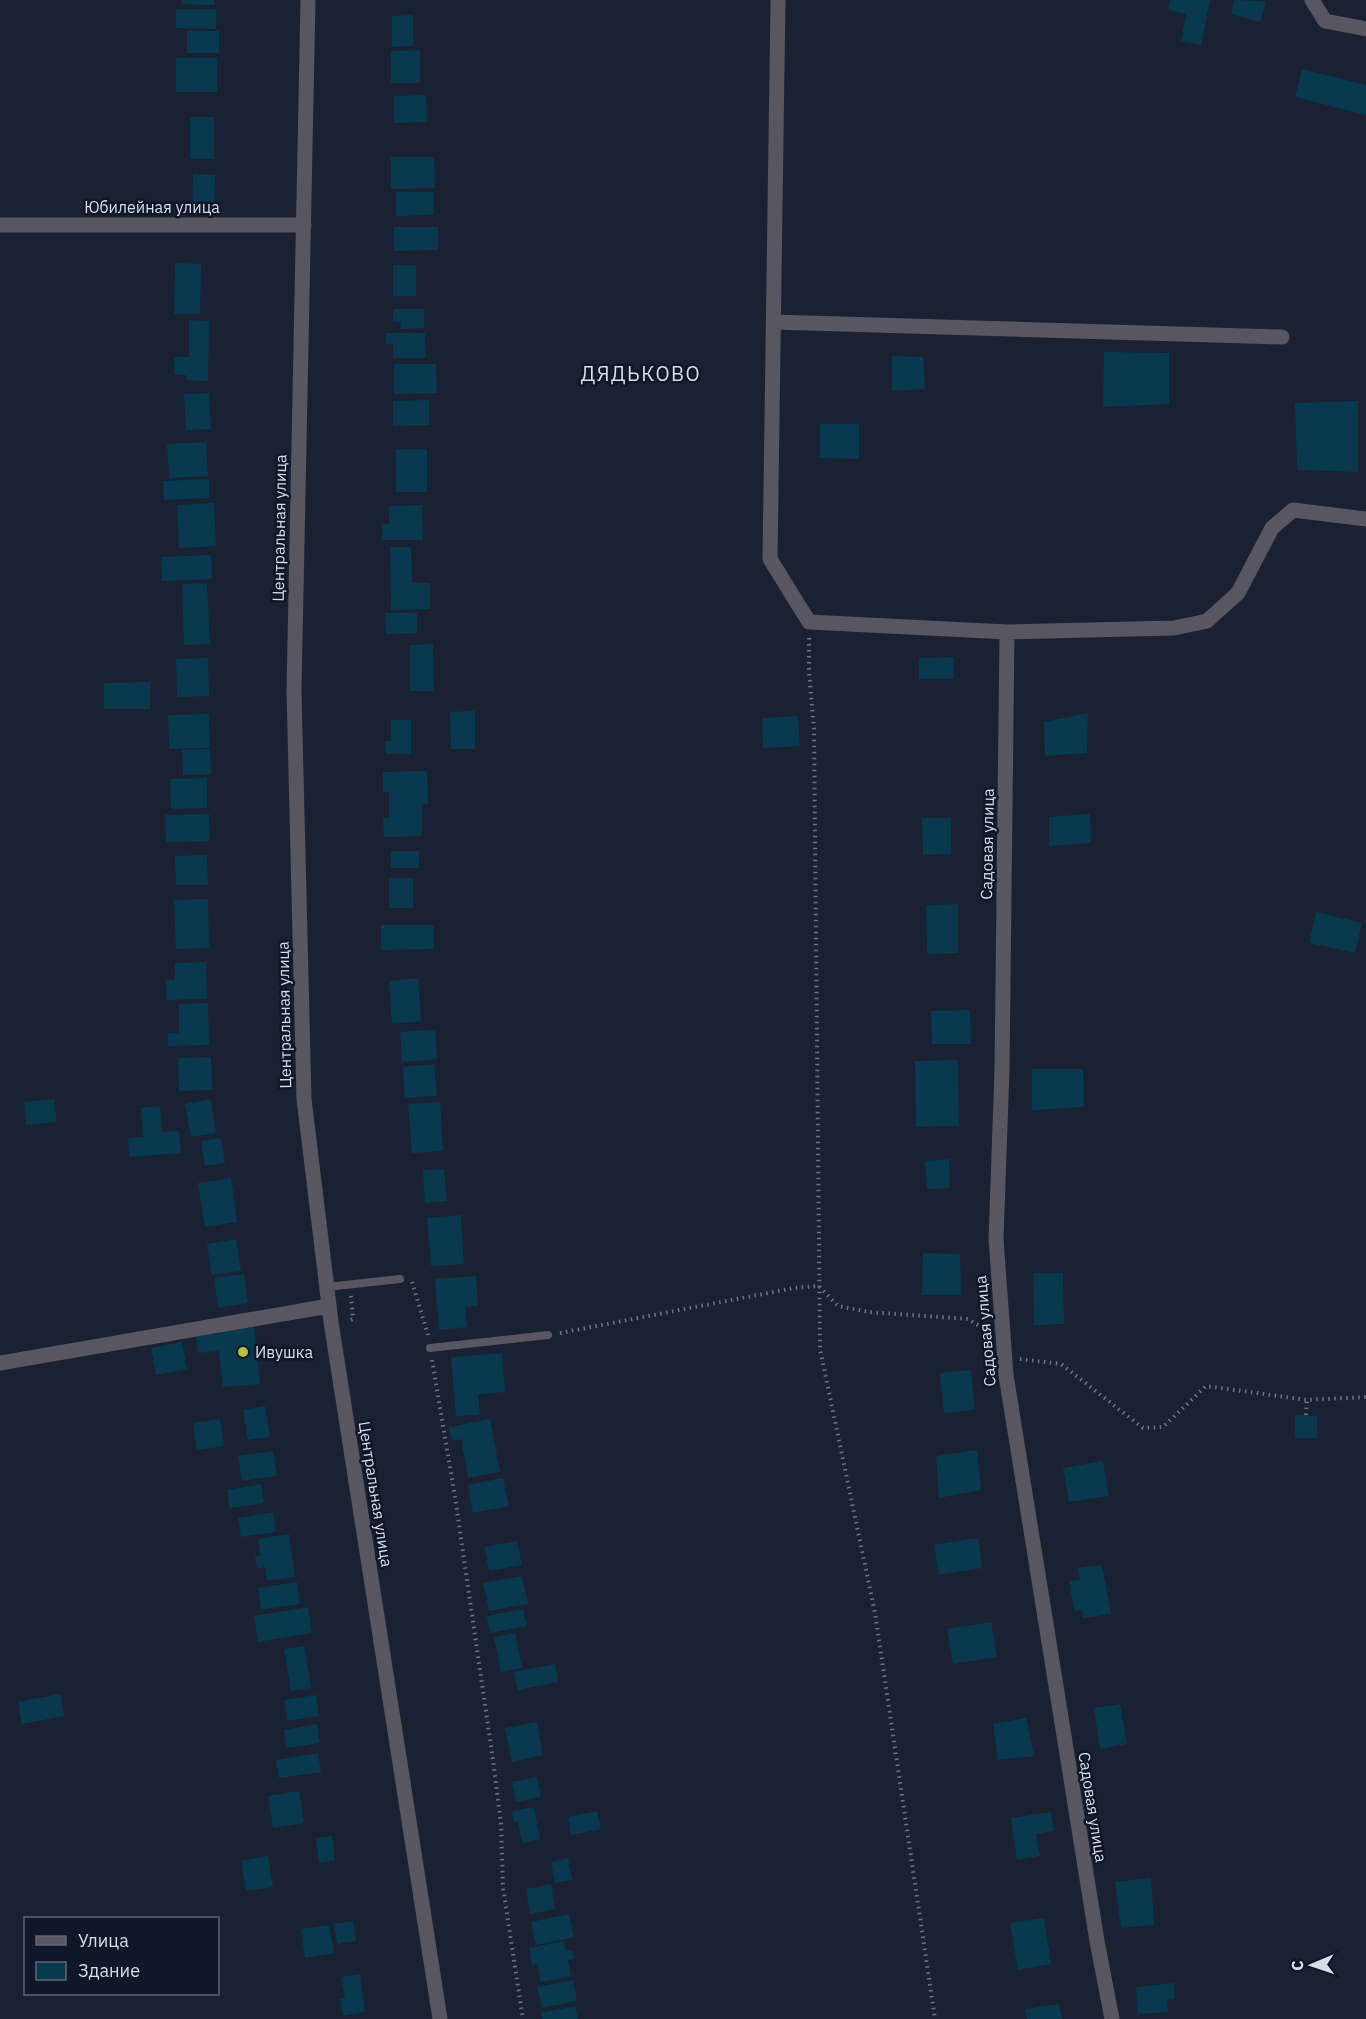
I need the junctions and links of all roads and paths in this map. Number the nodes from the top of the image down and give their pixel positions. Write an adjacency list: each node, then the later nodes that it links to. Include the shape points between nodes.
1 (308, 0): 6 (street, Центральная улица)
2 (778, 0): 7 (street)
3 (1312, 0): 4 (street, via 1325,21)
4 (1366, 29)
5 (0, 225): 6 (street, Юбилейная улица)
6 (304, 225): 16 (street, Центральная улица, via 294,702 304,1099)
7 (774, 322): 8 (street); 10 (street, via 770,559)
8 (1282, 337)
9 (1366, 519): 11 (street, via 1293,510 1272,528 1238,593 1207,621 1174,628)
10 (809, 622): 11 (street); 15 (path, via 814,729)
11 (1007, 632): 20 (street, Садовая улица, via 996,1239)
12 (411, 1278): 21 (path)
13 (400, 1279): 14 (lane)
14 (350, 1284): 16 (lane); 18 (path)
15 (819, 1286): 19 (path, via 794,1287); 20 (path, via 838,1306 968,1319); 29 (path, via 819,1349 875,1613)
16 (327, 1287): 17 (street, Центральная улица)
17 (329, 1306): 23 (street); 27 (street, Центральная улица)
18 (351, 1320)
19 (548, 1335): 21 (lane)
20 (1003, 1341): 22 (street, Садовая улица)
21 (430, 1348): 28 (path, via 493,1760 504,1888)
22 (1005, 1357): 25 (path, via 1061,1364 1143,1428 1163,1427 1206,1386); 30 (street, Садовая улица)
23 (0, 1363)
24 (1366, 1397): 25 (path)
25 (1307, 1400): 26 (path)
26 (1306, 1415)
27 (440, 2019)
28 (523, 2019)
29 (935, 2019)
30 (1112, 2019)

